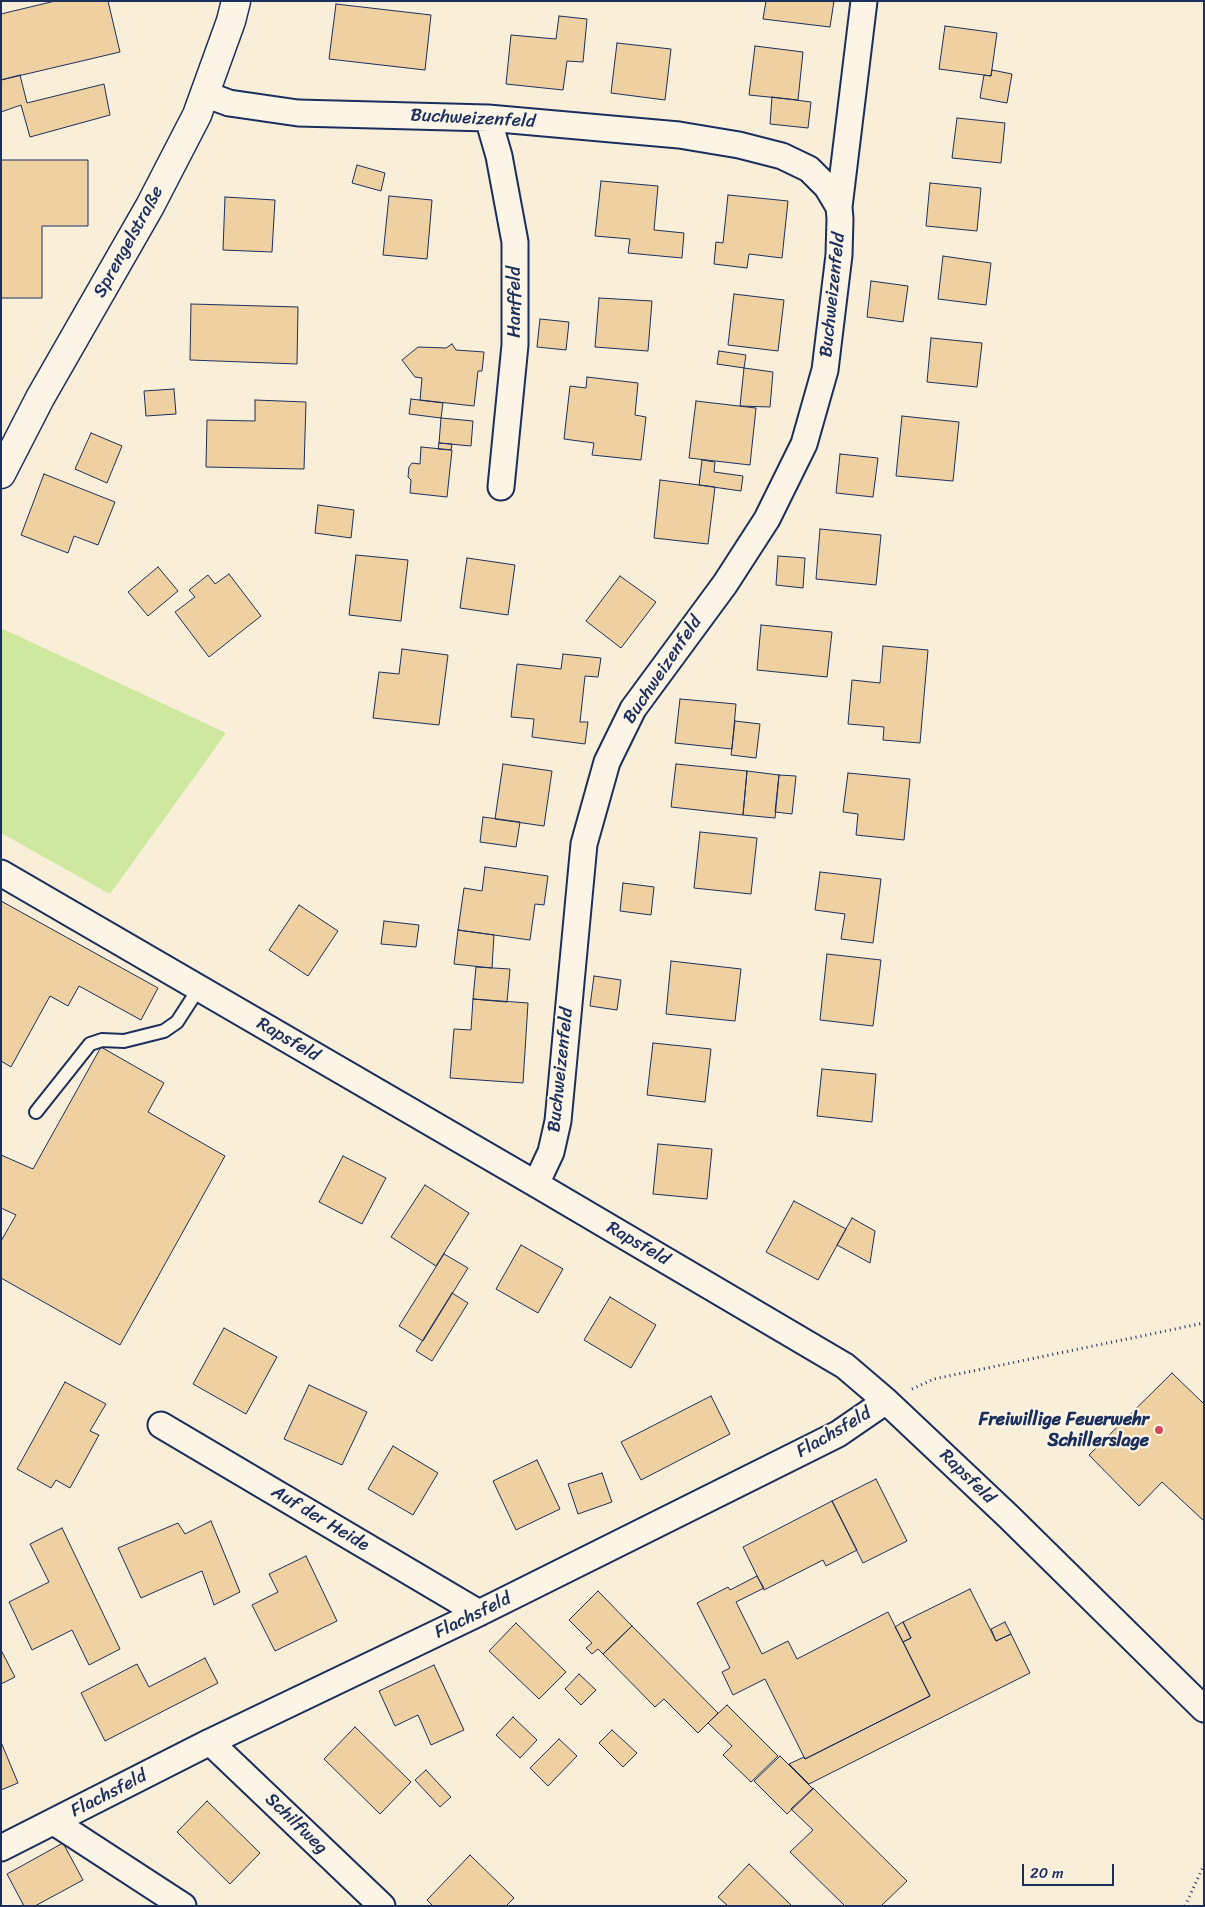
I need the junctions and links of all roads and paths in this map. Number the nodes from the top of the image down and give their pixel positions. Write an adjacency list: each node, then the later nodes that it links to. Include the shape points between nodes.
1 (236, 1): 3 (main road, Sprengelstraße)
2 (864, 1): 5 (street, Buchweizenfeld)
3 (205, 94): 4 (street, Buchweizenfeld, via 229,103 298,113); 6 (main road, Sprengelstraße, via 150,206 40,398)
4 (488, 118): 5 (street, Buchweizenfeld, via 679,135 739,145 782,156 809,169 827,187); 7 (street, Hanffeld, via 499,156 515,242 515,344)
5 (839, 207): 11 (street, Buchweizenfeld, via 840,255 825,370 804,444 767,519 633,709 606,762 584,844 558,1121 551,1152)
6 (1, 474)
7 (501, 487)
8 (1, 873): 9 (street, Rapsfeld)
9 (199, 988): 10 (lane, via 177,1022 164,1030 90,1044); 11 (street, Rapsfeld)
10 (36, 1112)
11 (536, 1184): 13 (street, Rapsfeld, via 845,1366)
12 (1204, 1323): 13 (path, via 934,1379)
13 (886, 1401): 15 (street, Flachsfeld, via 838,1434); 16 (street, Rapsfeld)
14 (161, 1425): 15 (street, Auf der Heide)
15 (479, 1613): 17 (street, Flachsfeld)
16 (1204, 1709)
17 (210, 1742): 18 (street, Flachsfeld); 22 (street, Schilfweg)
18 (54, 1822): 19 (street, Flachsfeld); 21 (street, Flachsfeld)
19 (1, 1848)
20 (1204, 1865): 23 (path)
21 (183, 1906)
22 (382, 1906)
23 (1185, 1906)

